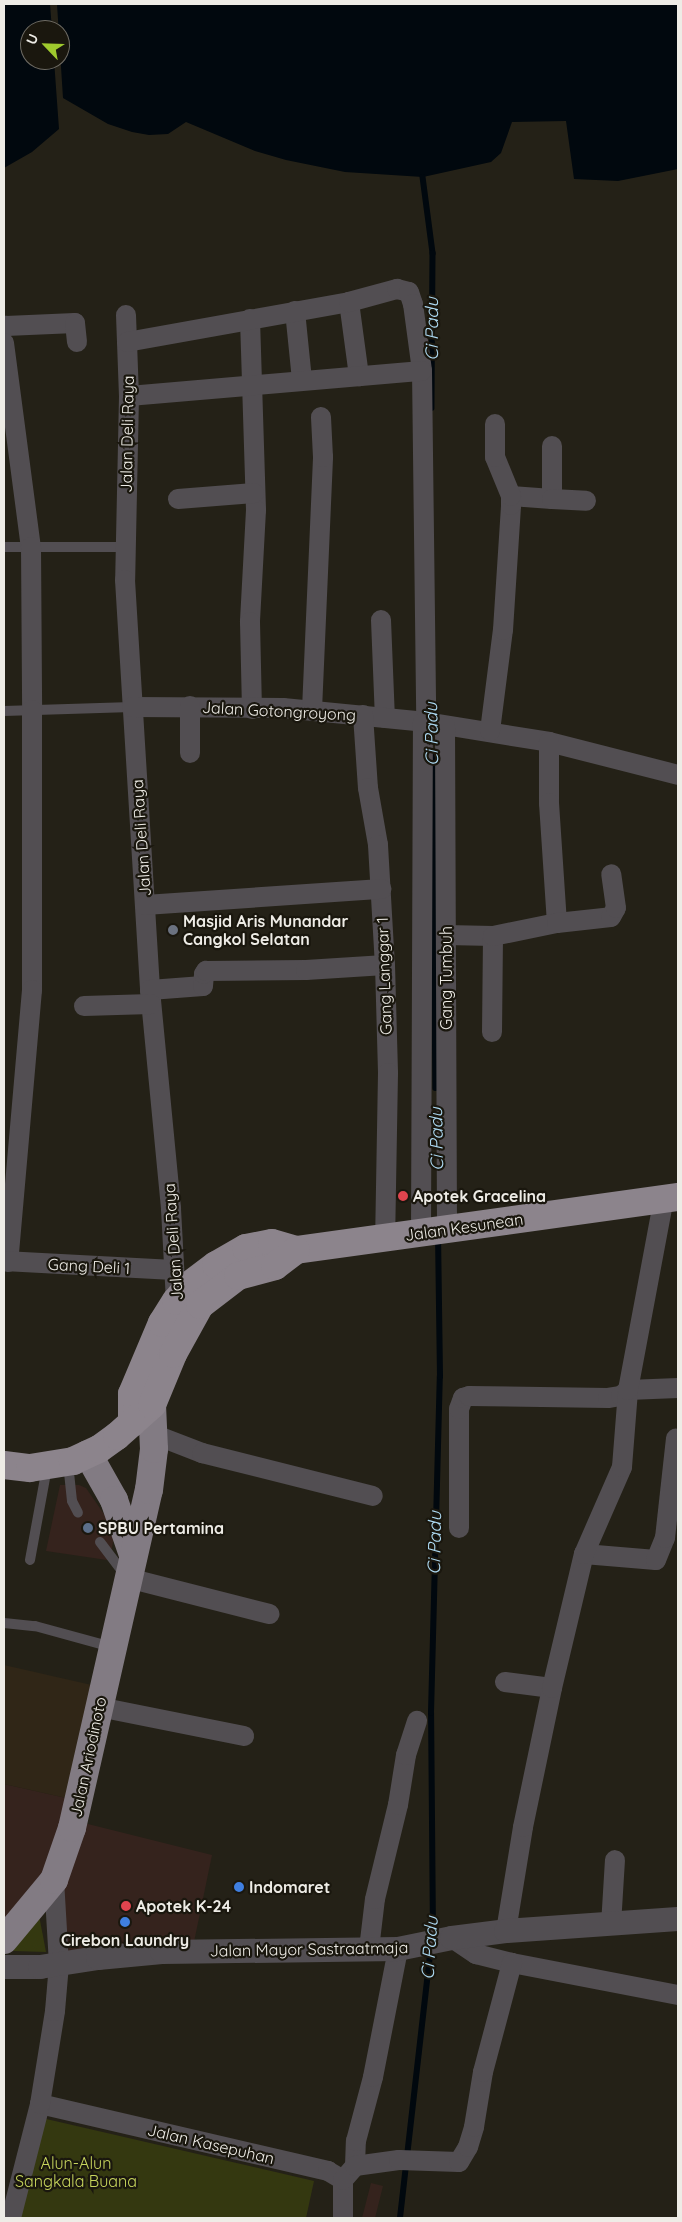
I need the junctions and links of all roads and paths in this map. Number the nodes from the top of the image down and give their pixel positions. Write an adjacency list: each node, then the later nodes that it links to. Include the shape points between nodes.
1 (349, 302): 2 (street); 9 (street, via 397,289 409,292); 10 (street)
2 (295, 311): 4 (street); 11 (street)
3 (126, 315): 7 (street, Jalan Deli Raya)
4 (250, 319): 7 (street); 12 (street)
5 (4, 328): 6 (street, via 75,324)
6 (77, 342)
7 (127, 342): 13 (street, Jalan Deli Raya)
8 (4, 343): 23 (street)
9 (422, 371): 10 (street); 34 (street)
10 (359, 376): 11 (street)
11 (302, 380): 12 (street)
12 (250, 385): 13 (street); 17 (street)
13 (129, 396): 24 (street, Jalan Deli Raya)
14 (321, 417): 30 (street, via 323,457)
15 (495, 424): 18 (street, via 495,457)
16 (552, 446): 20 (street)
17 (254, 493): 19 (street); 29 (street, via 256,510 250,622)
18 (511, 496): 20 (street); 35 (street, via 503,630)
19 (178, 499)
20 (552, 499): 21 (street)
21 (586, 501)
22 (4, 547): 23 (lane)
23 (31, 547): 24 (lane); 28 (street)
24 (125, 547): 27 (street, Jalan Deli Raya)
25 (381, 620): 33 (street)
26 (190, 706): 27 (street, Jalan Gotongroyong); 29 (street, Jalan Gotongroyong); 37 (street)
27 (132, 707): 28 (lane); 41 (street, Jalan Deli Raya)
28 (32, 710): 31 (lane); 53 (street, via 32,990)
29 (252, 710): 30 (street, Jalan Gotongroyong)
30 (312, 710): 32 (street, Jalan Gotongroyong)
31 (4, 711)
32 (363, 714): 33 (street, Jalan Gotongroyong); 40 (street, Gang Langgar 1, via 368,788 378,845)
33 (385, 718): 34 (street, Jalan Gotongroyong)
34 (434, 724): 35 (street, Jalan Gotongroyong); 43 (street, Gang Tumbuh); 50 (street)
35 (490, 731): 36 (street, Jalan Gotongroyong)
36 (549, 742): 38 (street, Jalan Gotongroyong); 42 (street, via 549,804)
37 (190, 753)
38 (678, 775)
39 (611, 874): 42 (street, via 616,908 612,917)
40 (381, 889): 41 (street); 45 (street, Gang Langgar 1)
41 (145, 905): 46 (street, Jalan Deli Raya)
42 (557, 923): 44 (street)
43 (446, 935): 44 (street); 50 (street, Gang Tumbuh)
44 (493, 936): 48 (street)
45 (384, 965): 46 (street, via 206,971 203,986); 51 (street, Gang Langgar 1, via 388,1073)
46 (151, 997): 47 (street); 54 (street, Jalan Deli Raya)
47 (84, 1006)
48 (492, 1032)
49 (671, 1197): 50 (highway, Jalan Kesunean); 58 (street)
50 (434, 1231): 51 (highway, Jalan Kesunean)
51 (377, 1239): 52 (highway, Jalan Kesunean)
52 (296, 1250): 55 (highway, via 272,1243 246,1248 188,1286); 56 (highway, via 275,1266 238,1276 200,1305)
53 (6, 1262): 54 (street, Gang Deli 1)
54 (174, 1270): 55 (street, Jalan Deli Raya)
55 (176, 1301): 56 (street, Jalan Deli Raya); 59 (highway, via 162,1323 132,1394)
56 (186, 1332): 59 (highway, via 173,1354)
57 (678, 1388): 58 (street)
58 (628, 1390): 65 (street, via 621,1396 608,1398 463,1398 459,1409); 68 (street, via 622,1467)
59 (143, 1429): 61 (highway, via 117,1436); 63 (street, via 202,1453); 70 (main road, Jalan Ariodinoto, via 149,1490)
60 (676, 1439): 66 (street)
61 (68, 1461): 62 (highway, via 30,1468); 64 (lane, via 72,1501); 69 (lane); 70 (main road, via 114,1500)
62 (4, 1465)
63 (373, 1496)
64 (78, 1513)
65 (459, 1528)
66 (672, 1539): 68 (street, via 656,1560)
67 (100, 1542): 70 (lane)
68 (584, 1554): 75 (street)
69 (30, 1560)
70 (130, 1566): 71 (street); 73 (main road, Jalan Ariodinoto)
71 (269, 1614)
72 (4, 1623): 73 (lane, via 35,1626)
73 (112, 1647): 76 (main road, Jalan Ariodinoto)
74 (505, 1682): 75 (street)
75 (552, 1688): 83 (street, via 523,1827)
76 (99, 1707): 78 (street); 80 (main road, Jalan Ariodinoto, via 72,1828)
77 (417, 1721): 87 (street, via 406,1755 398,1805 374,1899)
78 (244, 1736)
79 (615, 1860): 82 (street)
80 (54, 1880): 84 (main road, Jalan Ariodinoto); 89 (street)
81 (678, 1919): 82 (street, Jalan Mayor Sastraatmaja)
82 (611, 1925): 83 (street, Jalan Mayor Sastraatmaja)
83 (506, 1931): 85 (street, Jalan Mayor Sastraatmaja)
84 (5, 1938)
85 (451, 1938): 86 (street, Jalan Mayor Sastraatmaja); 88 (street, via 476,1954)
86 (405, 1948): 87 (street, Jalan Mayor Sastraatmaja); 93 (street)
87 (369, 1949): 89 (street, Jalan Mayor Sastraatmaja, via 162,1952)
88 (512, 1963): 91 (street); 93 (street, via 483,2072 468,2146 459,2162 406,2160)
89 (59, 1964): 90 (street, Jalan Mayor Sastraatmaja); 92 (street)
90 (4, 1967)
91 (678, 1995)
92 (40, 2104): 93 (street, Jalan Kasepuhan); 94 (street)
93 (348, 2173): 95 (street)
94 (10, 2218)
95 (344, 2218)

